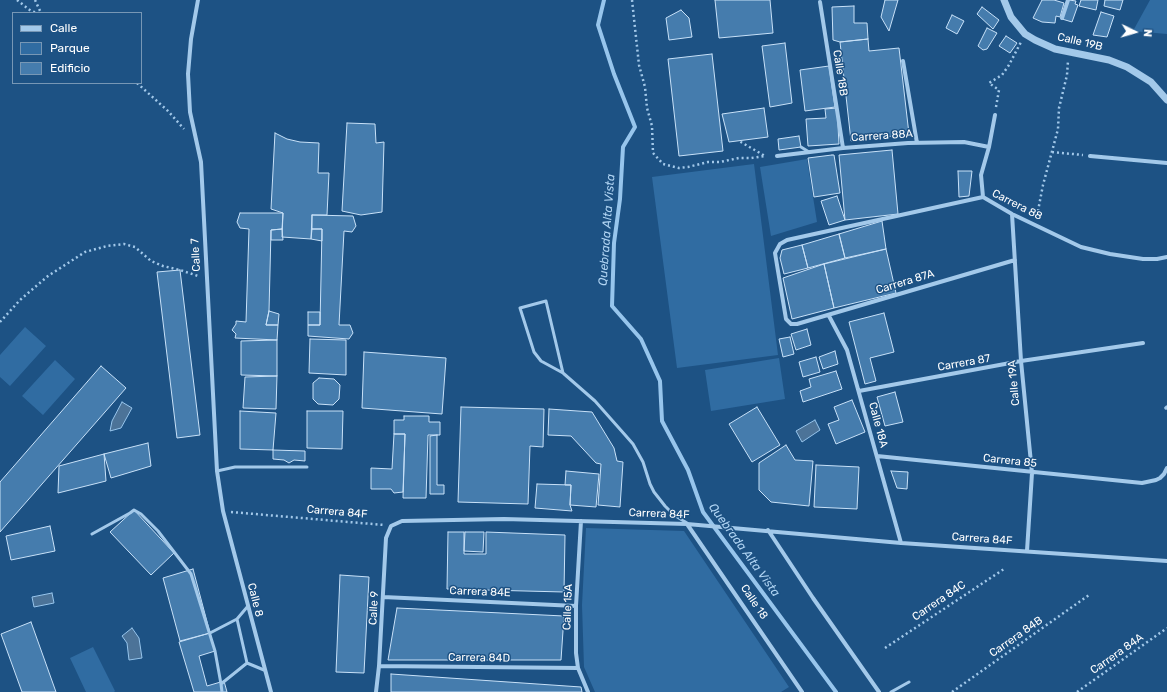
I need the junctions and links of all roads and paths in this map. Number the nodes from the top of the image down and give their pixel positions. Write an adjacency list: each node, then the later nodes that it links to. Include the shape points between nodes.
1 (17, 0): 8 (path)
2 (36, 0): 9 (path)
3 (198, 0): 19 (street, Calle 7, via 188,74 190,112)
4 (632, 0): 17 (path, via 640,65 652,126 653,153 663,164 679,168 765,156)
5 (1004, 0): 11 (street, via 1011,17)
6 (1068, 0): 10 (street)
7 (820, 2): 22 (street, Calle 18B)
8 (36, 12)
9 (40, 12)
10 (1062, 18)
11 (1025, 34): 12 (street, Calle 19B, via 1055,49); 16 (path, via 1009,66 989,83 999,90)
12 (1069, 52): 15 (street, Calle 19B, via 1109,60 1127,67 1150,82); 25 (path, via 1058,129)
13 (903, 61): 18 (street)
14 (138, 84): 19 (path, via 168,111)
15 (1167, 100)
16 (995, 115): 21 (street)
17 (739, 141)
18 (917, 143): 21 (street, Carrera 88A, via 964,142); 22 (street, Carrera 88A)
19 (198, 144): 34 (street, Calle 7)
20 (801, 147): 24 (lane)
21 (989, 147): 29 (street, via 981,176)
22 (843, 148): 24 (street, Carrera 88A)
23 (779, 150): 26 (lane)
24 (809, 152): 26 (street, Carrera 88A)
25 (1052, 152): 27 (path); 31 (path)
26 (777, 156)
27 (1090, 156): 28 (street)
28 (1167, 163)
29 (983, 197): 30 (street, Carrera 88); 37 (street, Carrera 88, via 787,240 780,244 775,253 786,319 791,324)
30 (1012, 214): 31 (street, Carrera 88); 33 (street, Calle 19A)
31 (1036, 225): 32 (street, Carrera 88, via 1082,247 1110,254 1143,259)
32 (1167, 257)
33 (1015, 260): 35 (street, Carrera 87A, via 895,294); 39 (street, Calle 19A)
34 (206, 279): 36 (path, via 151,261 135,247 124,244 107,246 85,252 48,276 20,300); 45 (street, Calle 7)
35 (829, 316): 37 (street, Carrera 87A); 41 (street, Calle 18A, via 847,350)
36 (0, 322)
37 (801, 324)
38 (1143, 344): 39 (street, Carrera 87)
39 (1021, 362): 41 (street, Carrera 87); 46 (street, Calle 19A)
40 (563, 373): 40 (lane, via 546,301 520,308 534,352 541,361); 49 (lane, via 594,400 633,444 654,492 674,515)
41 (859, 391): 42 (street, Calle 18A)
42 (877, 456): 46 (street, Carrera 85); 53 (street, Calle 18A)
43 (307, 467): 45 (lane, via 235,467)
44 (1167, 468): 46 (street, Carrera 85, via 1160,478 1142,483)
45 (217, 471): 47 (street, Calle 7)
46 (1032, 473): 54 (street, Calle 19A)
47 (223, 511): 50 (path, Carrera 84F); 59 (street, Calle 8)
48 (581, 521): 49 (street, Carrera 84F); 50 (street, Carrera 84F, via 402,521); 60 (street, Calle 15A)
49 (687, 524): 51 (street, Carrera 84F); 71 (street, Calle 18)
50 (391, 526): 58 (street, Calle 9, via 386,538)
51 (768, 530): 53 (street, Carrera 84F); 76 (street)
52 (92, 534): 63 (lane, via 134,510 141,514 158,531 191,574)
53 (901, 543): 54 (street, Carrera 84F)
54 (1027, 551): 55 (street, Carrera 84F)
55 (1167, 561)
56 (1004, 570): 64 (path, Carrera 84C)
57 (1089, 595): 78 (path, Carrera 84B)
58 (383, 597): 60 (street, Carrera 84E); 66 (street, Calle 9)
59 (248, 606): 61 (lane); 68 (street, Calle 8)
60 (576, 606): 67 (street, Calle 15A)
61 (237, 619): 63 (lane); 65 (lane)
62 (1167, 628): 79 (path, Carrera 84A)
63 (210, 633): 70 (lane)
64 (885, 648)
65 (247, 663): 68 (lane); 70 (lane)
66 (379, 666): 67 (street, Carrera 84D); 74 (street, Calle 9)
67 (578, 668): 75 (street, Calle 15A)
68 (264, 670): 73 (street, Calle 8)
69 (909, 682): 77 (lane)
70 (221, 684): 72 (lane)
71 (800, 691)
72 (222, 692)
73 (271, 692)
74 (376, 692)
75 (588, 692)
76 (879, 692)
77 (891, 692)
78 (952, 692)
79 (1077, 692)

